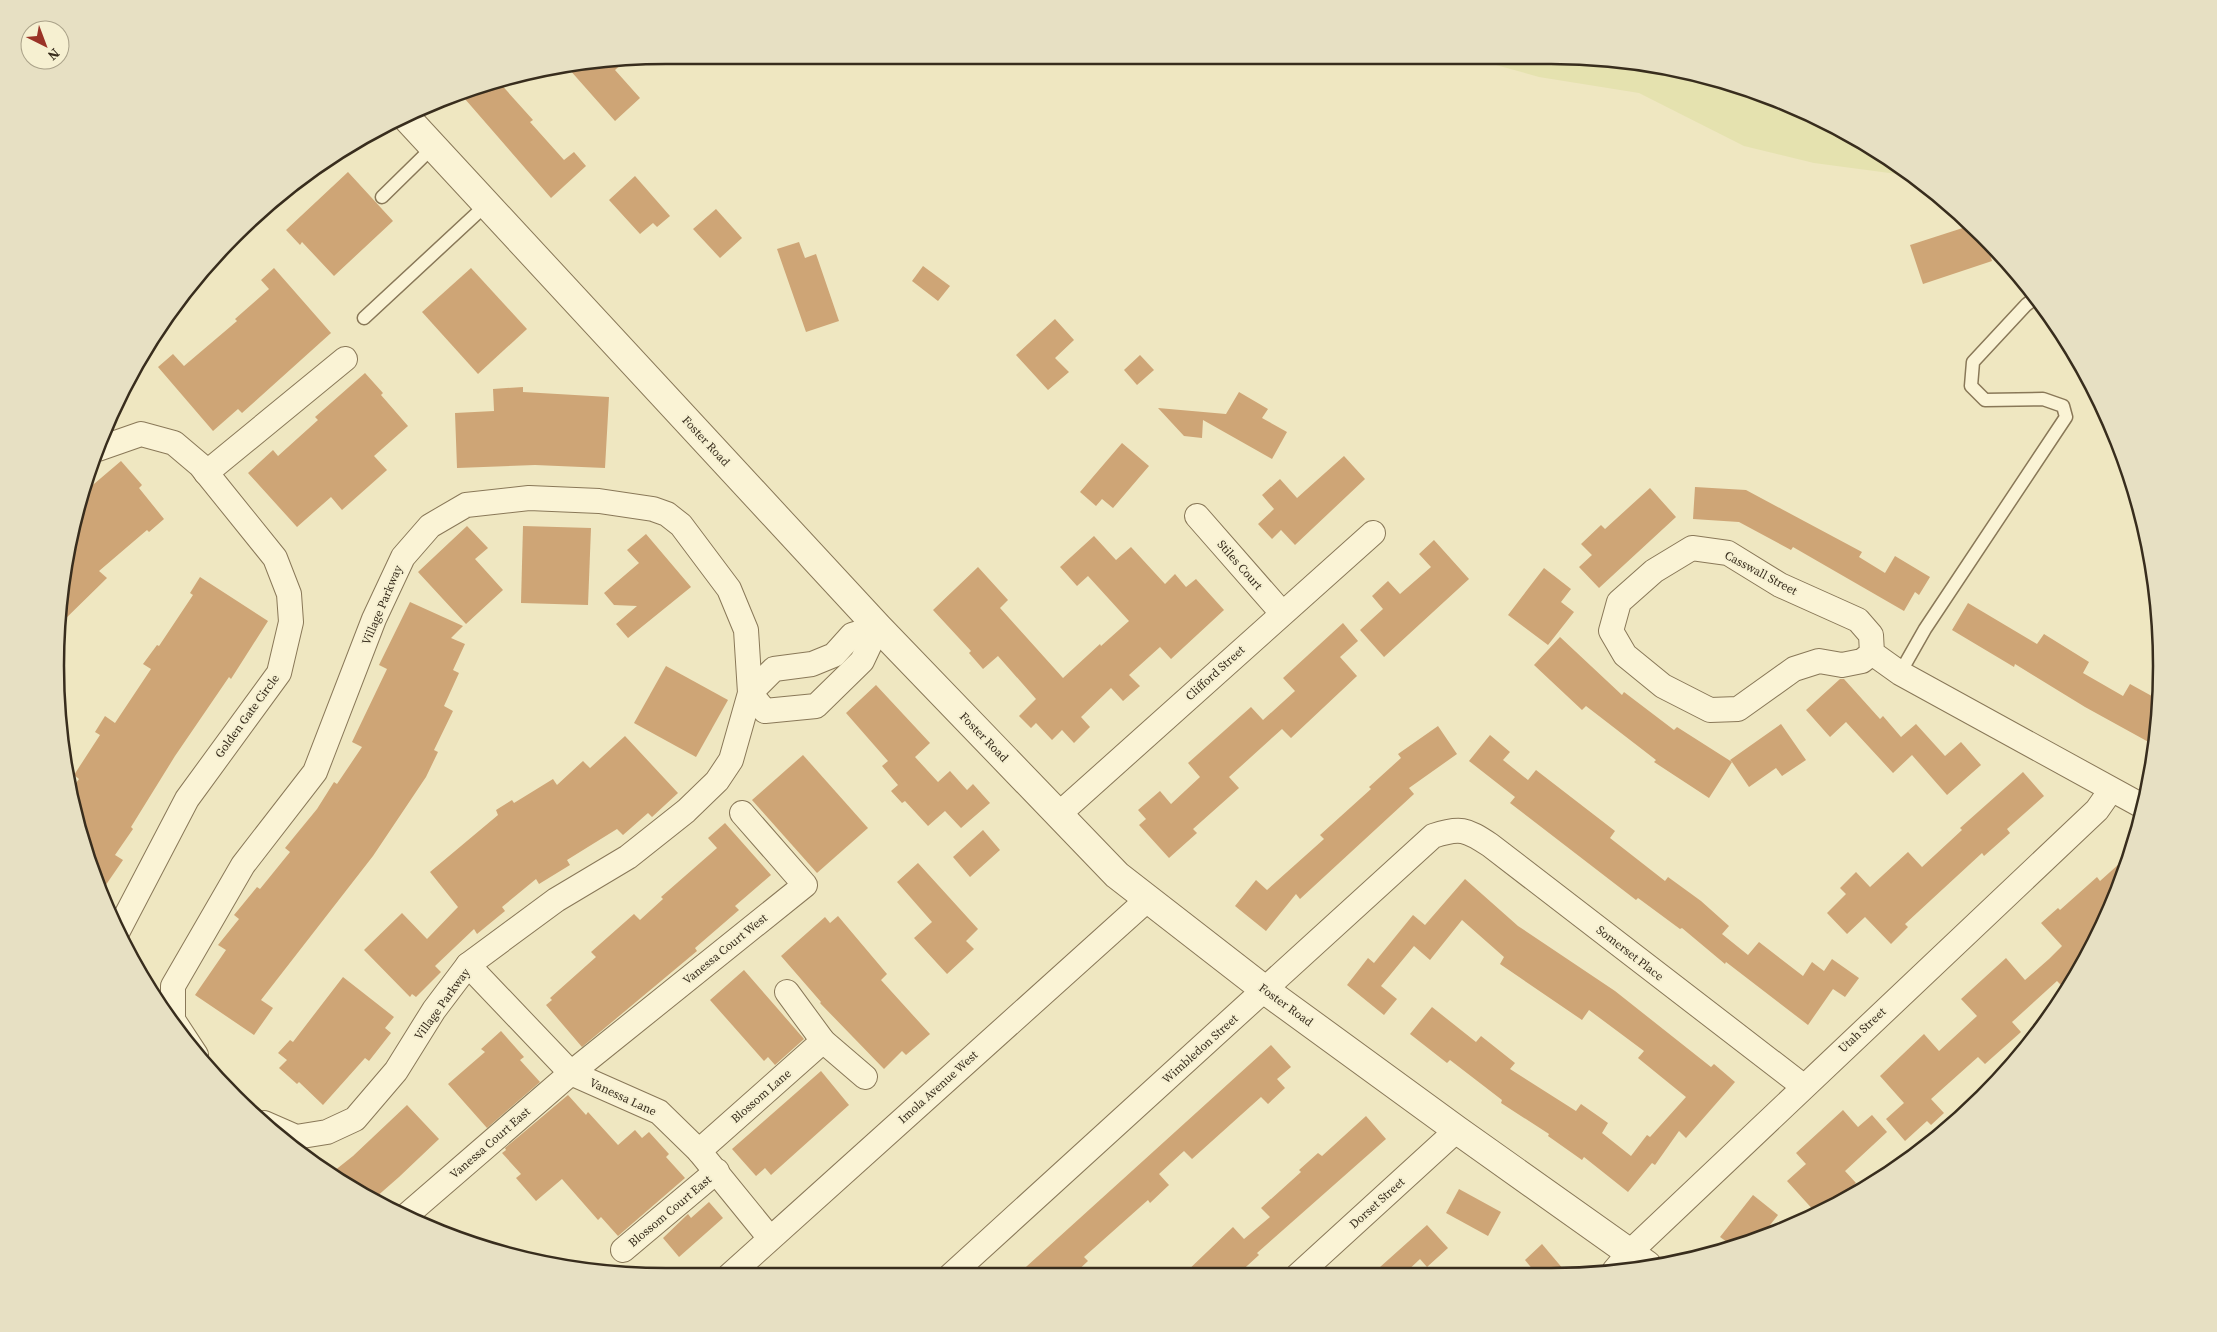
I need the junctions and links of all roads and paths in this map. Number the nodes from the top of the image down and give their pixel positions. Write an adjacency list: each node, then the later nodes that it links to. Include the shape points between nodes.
1 (410, 121): 2 (street, Foster Road)
2 (434, 146): 3 (lane); 4 (street, Foster Road)
3 (382, 196)
4 (487, 204): 6 (lane); 13 (street, Foster Road)
5 (2031, 302): 15 (lane, via 1972,362 1971,386 1985,400 2043,399 2064,406 2066,417 1930,622)
6 (364, 318)
7 (345, 359): 9 (street)
8 (106, 446): 9 (street, Golden Gate Circle, via 141,434 174,443)
9 (206, 473): 23 (street, Golden Gate Circle, via 275,558 289,594 291,622 279,673 187,799)
10 (1198, 516): 12 (street, Stiles Court)
11 (1373, 533): 12 (street, Clifford Street)
12 (1282, 613): 20 (street, Clifford Street)
13 (878, 627): 16 (street, Village Parkway, via 852,636 834,655 812,664 774,669); 16 (street, via 862,661 816,706 765,711); 20 (street, Foster Road)
14 (1872, 653): 14 (street, Casswall Street, via 1871,635 1858,620 1780,585 1728,553 1692,548 1654,571 1619,602 1611,632 1625,655 1663,686 1710,710 1738,708 1794,669 1819,661 1842,665 1862,661); 15 (street)
15 (1900, 673): 17 (street)
16 (750, 693): 24 (street, Village Parkway, via 731,760 717,781 686,811 628,857 556,900); 27 (street, Village Parkway, via 746,630 729,589 681,525 668,514 599,501 529,498 466,505 430,526 402,557 374,619 315,772 243,865 173,986)
17 (2111, 790): 18 (street); 31 (street, Utah Street, via 2097,810)
18 (2137, 804)
19 (742, 813): 29 (street, Vanessa Court West, via 805,885)
20 (1059, 814): 22 (street, Foster Road, via 1117,875)
21 (1453, 829): 25 (street, Wimbledon Street, via 1433,836); 31 (street, Somerset Place, via 1475,834 1490,845)
22 (1148, 899): 25 (street, Foster Road); 37 (street, Imola Avenue West)
23 (122, 923)
24 (468, 965): 29 (street, Vanessa Lane); 33 (street, Village Parkway, via 434,1010 396,1071 355,1119 327,1132 296,1137)
25 (1265, 990): 32 (street, Foster Road); 41 (street, Wimbledon Street)
26 (787, 992): 28 (street)
27 (173, 1012)
28 (823, 1042): 30 (street); 34 (street, Blossom Lane)
29 (571, 1073): 34 (street, Vanessa Lane, via 659,1112); 36 (street, Vanessa Court East)
30 (865, 1077)
31 (1803, 1086): 39 (street, Utah Street)
32 (1457, 1130): 39 (street, Foster Road); 42 (street, Dorset Street)
33 (285, 1132)
34 (699, 1151): 35 (street, Vanessa Lane)
35 (717, 1171): 37 (street, Vanessa Lane); 38 (street, Blossom Court East)
36 (411, 1211)
37 (769, 1237): 40 (street, Imola Avenue West)
38 (624, 1250)
39 (1630, 1262)
40 (737, 1268)
41 (959, 1268)
42 (1306, 1268)

